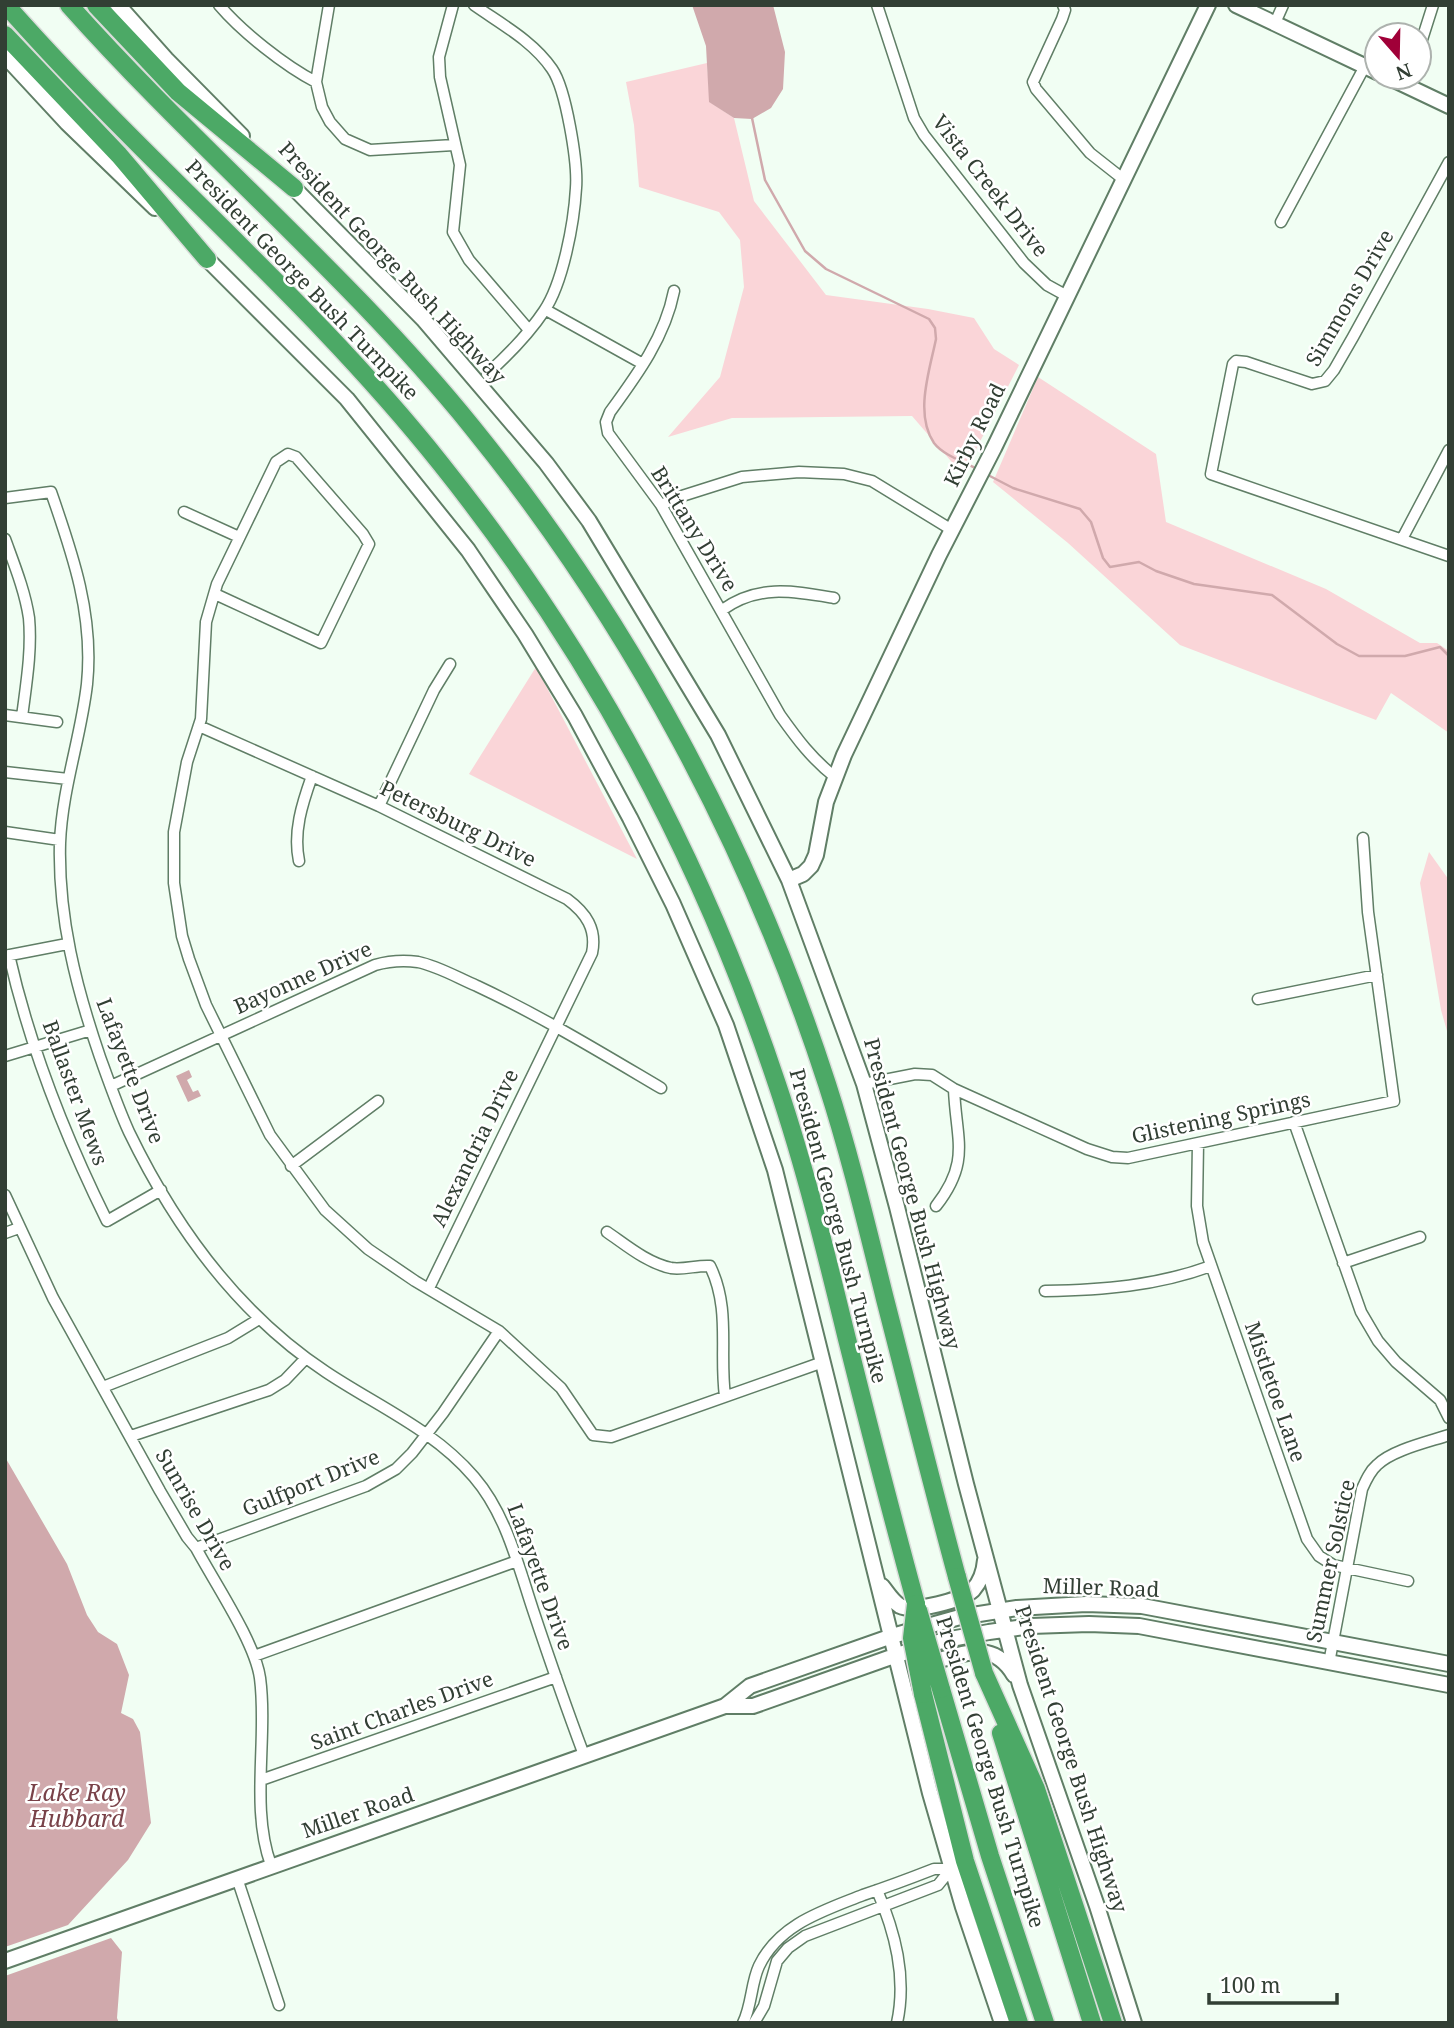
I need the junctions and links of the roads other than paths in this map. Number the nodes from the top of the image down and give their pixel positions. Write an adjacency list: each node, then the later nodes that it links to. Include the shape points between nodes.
1 (6, 5): 105 (highway, President George Bush Turnpike, via 401,414 514,561 614,718 699,884 778,1085)
2 (69, 5): 114 (highway, President George Bush Turnpike, bridge, via 352,291 455,406 561,546 660,704 749,879 820,1062 853,1170)
3 (96, 5): 25 (highway, via 178,92)
4 (118, 5): 25 (main road, President George Bush Highway)
5 (219, 5): 18 (street, via 293,70)
6 (329, 5): 18 (street)
7 (453, 5): 22 (street, via 439,57)
8 (474, 5): 30 (street, via 540,55 561,87 576,187 562,268)
9 (877, 5): 29 (street, Vista Creek Drive, via 914,118 924,135 1024,263)
10 (1063, 5): 24 (street, via 1062,19 1033,82 1090,153)
11 (1208, 5): 24 (main road, Kirby Road)
12 (1236, 5): 14 (main road)
13 (1283, 5): 14 (street)
14 (1275, 23): 17 (main road)
15 (5, 35): 27 (highway, via 119,155)
16 (5, 56): 27 (main road)
17 (1363, 65)
18 (316, 82): 22 (street, via 322,107 345,139 370,150)
19 (1363, 83): 26 (street)
20 (1424, 91): 21 (main road)
21 (1449, 106)
22 (454, 145): 31 (street, via 460,165 453,232 469,260)
23 (1449, 162): 41 (street, Simmons Drive, via 1325,381 1317,385 1245,362 1233,364 1211,474)
24 (1124, 179): 29 (main road, Kirby Road)
25 (294, 188): 60 (main road, President George Bush Highway, via 423,319 589,521 718,735)
26 (1281, 222)
27 (207, 259): 92 (main road, via 347,399 414,479 468,550 575,716 631,818 726,1025 775,1170)
28 (674, 292): 32 (street, Brittany Drive, via 669,315)
29 (1067, 296): 38 (main road, Kirby Road)
30 (545, 310): 31 (street); 32 (street)
31 (529, 330): 33 (street)
32 (643, 364): 36 (street, Brittany Drive, via 606,422 608,433)
33 (487, 374)
34 (1449, 450): 41 (street)
35 (5, 498): 54 (street, Lafayette Drive, via 51,492 75,560 87,622 87,683)
36 (661, 505): 38 (street, via 742,477 844,474 872,481); 45 (street, Brittany Drive)
37 (184, 512): 39 (street)
38 (952, 530): 53 (main road, Kirby Road)
39 (239, 537): 43 (street); 43 (street, via 276,462 288,454 296,457 369,544 321,643)
40 (5, 539): 48 (street, via 29,619)
41 (1402, 539): 42 (street)
42 (1449, 556)
43 (215, 594): 50 (street, via 206,622)
44 (834, 598): 45 (street, via 771,590 744,596)
45 (722, 610): 53 (street, Brittany Drive, via 780,715 814,761)
46 (450, 664): 55 (street)
47 (5, 715): 48 (street)
48 (22, 717): 49 (street)
49 (57, 722)
50 (199, 726): 52 (street, Petersburg Drive); 67 (street, via 178,803 174,883 189,959)
51 (5, 772): 54 (street)
52 (312, 776): 55 (street, Petersburg Drive); 59 (street, via 298,823)
53 (835, 777): 60 (main road, Kirby Road, via 811,866)
54 (68, 779): 58 (street, Lafayette Drive)
55 (379, 806): 65 (street, Petersburg Drive, via 579,907 591,926 592,953)
56 (5, 832): 58 (street)
57 (1363, 838): 63 (street)
58 (60, 840): 61 (street, Lafayette Drive)
59 (299, 861)
60 (789, 880): 70 (main road, President George Bush Highway)
61 (67, 944): 62 (street); 66 (street, Lafayette Drive)
62 (7, 956): 68 (street, Ballaster Mews)
63 (1377, 975): 64 (street); 75 (street, Glistening Springs, via 1394,1101)
64 (1258, 999)
65 (556, 1025): 67 (street, Bayonne Drive, via 429,965 390,961); 72 (street, Bayonne Drive); 87 (street, Alexandria Drive)
66 (91, 1030): 68 (street); 71 (street, Lafayette Drive)
67 (222, 1035): 71 (street, Bayonne Drive); 77 (street, via 252,1102)
68 (35, 1047): 69 (street); 78 (street, Ballaster Mews, via 63,1128 107,1221)
69 (5, 1056)
70 (864, 1084): 73 (street, Glistening Springs, via 915,1074 932,1075); 100 (main road, President George Bush Highway)
71 (111, 1086): 78 (street, Lafayette Drive, via 128,1130)
72 (660, 1088)
73 (954, 1089): 76 (street, Glistening Springs, via 1112,1157 1128,1158); 80 (street, via 960,1151 950,1187)
74 (378, 1101): 77 (street)
75 (1294, 1122): 76 (street, Glistening Springs); 85 (street)
76 (1198, 1143): 86 (street, Mistletoe Lane, via 1198,1222)
77 (291, 1166): 87 (street, via 349,1233)
78 (161, 1190): 89 (street, Lafayette Drive, via 205,1260)
79 (5, 1195): 81 (street, Sunrise Drive)
80 (936, 1206)
81 (19, 1228): 83 (street); 93 (street, Sunrise Drive)
82 (607, 1232): 94 (street, via 661,1265 710,1266 724,1312)
83 (5, 1233)
84 (1420, 1237): 85 (street)
85 (1343, 1263): 95 (street, via 1361,1312 1378,1341 1440,1400)
86 (1211, 1266): 88 (street, via 1176,1279 1099,1290); 102 (street, Mistletoe Lane, via 1307,1539 1319,1556)
87 (429, 1288): 90 (street)
88 (1045, 1291)
89 (259, 1319): 91 (street, Lafayette Drive); 93 (street, via 228,1338)
90 (499, 1331): 94 (street, via 561,1388 593,1435 611,1437); 96 (street, Gulfport Drive)
91 (306, 1358): 96 (street, Lafayette Drive); 98 (street, via 269,1390)
92 (823, 1362): 94 (street); 104 (main road)
93 (103, 1387): 98 (street, Sunrise Drive)
94 (726, 1396)
95 (1449, 1418)
96 (426, 1434): 99 (street, Gulfport Drive, via 382,1479); 101 (street, Lafayette Drive, via 488,1494)
97 (1449, 1435): 102 (street, Summer Solstice, via 1376,1465 1362,1489)
98 (131, 1436): 99 (street, Sunrise Drive)
99 (196, 1548): 111 (street, Sunrise Drive)
100 (986, 1557): 104 (main road, via 979,1582 954,1600 912,1609 901,1606); 106 (main road, President George Bush Highway)
101 (517, 1561): 111 (street); 115 (street, Lafayette Drive)
102 (1348, 1570): 103 (street, Mistletoe Lane); 109 (street, Summer Solstice)
103 (1408, 1581)
104 (879, 1582): 108 (main road)
105 (914, 1596): 118 (highway, bridge); 133 (highway, President George Bush Turnpike, bridge, via 990,1856)
106 (1000, 1611): 107 (main road, President George Bush Highway); 108 (main road, Miller Road); 109 (main road, Miller Road, via 1086,1604 1142,1606)
107 (1005, 1629): 110 (main road, Miller Road); 112 (main road, Miller Road, via 1139,1626); 116 (main road, President George Bush Highway)
108 (892, 1636): 110 (main road); 119 (main road, Miller Road, via 750,1686)
109 (1334, 1641): 112 (street, Summer Solstice); 113 (main road, Miller Road)
110 (897, 1655): 118 (main road); 119 (main road, Miller Road, via 753,1706)
111 (254, 1656): 121 (street, Sunrise Drive, via 261,1696)
112 (1329, 1662): 117 (main road, Miller Road)
113 (1449, 1664)
114 (984, 1672): 134 (highway, President George Bush Turnpike); 135 (highway, via 1037,1788)
115 (556, 1677): 120 (street, Lafayette Drive); 121 (street, Saint Charles Drive)
116 (1020, 1685): 118 (main road, via 1007,1664 993,1653 970,1652 929,1663 918,1671 911,1682); 136 (main road, President George Bush Highway)
117 (1449, 1685)
118 (916, 1699): 123 (main road); 132 (highway)
119 (725, 1706): 120 (main road, Miller Road)
120 (584, 1755): 122 (main road, Miller Road)
121 (261, 1780): 122 (street, Sunrise Drive, via 264,1840)
122 (271, 1866): 124 (main road, Miller Road)
123 (951, 1869): 125 (street, via 934,1869); 126 (street, via 938,1885); 131 (main road)
124 (237, 1878): 127 (main road, Miller Road); 128 (street)
125 (877, 1890): 126 (street); 129 (street, via 813,1914 780,1937 757,1969)
126 (884, 1907): 129 (street, via 804,1936 788,1948 777,1961 764,2006); 130 (street, via 898,1948)
127 (5, 1961)
128 (279, 2005)
129 (748, 2022)
130 (897, 2023)
131 (1002, 2023)
132 (1019, 2023)
133 (1045, 2023)
134 (1091, 2023)
135 (1113, 2023)
136 (1134, 2023)

